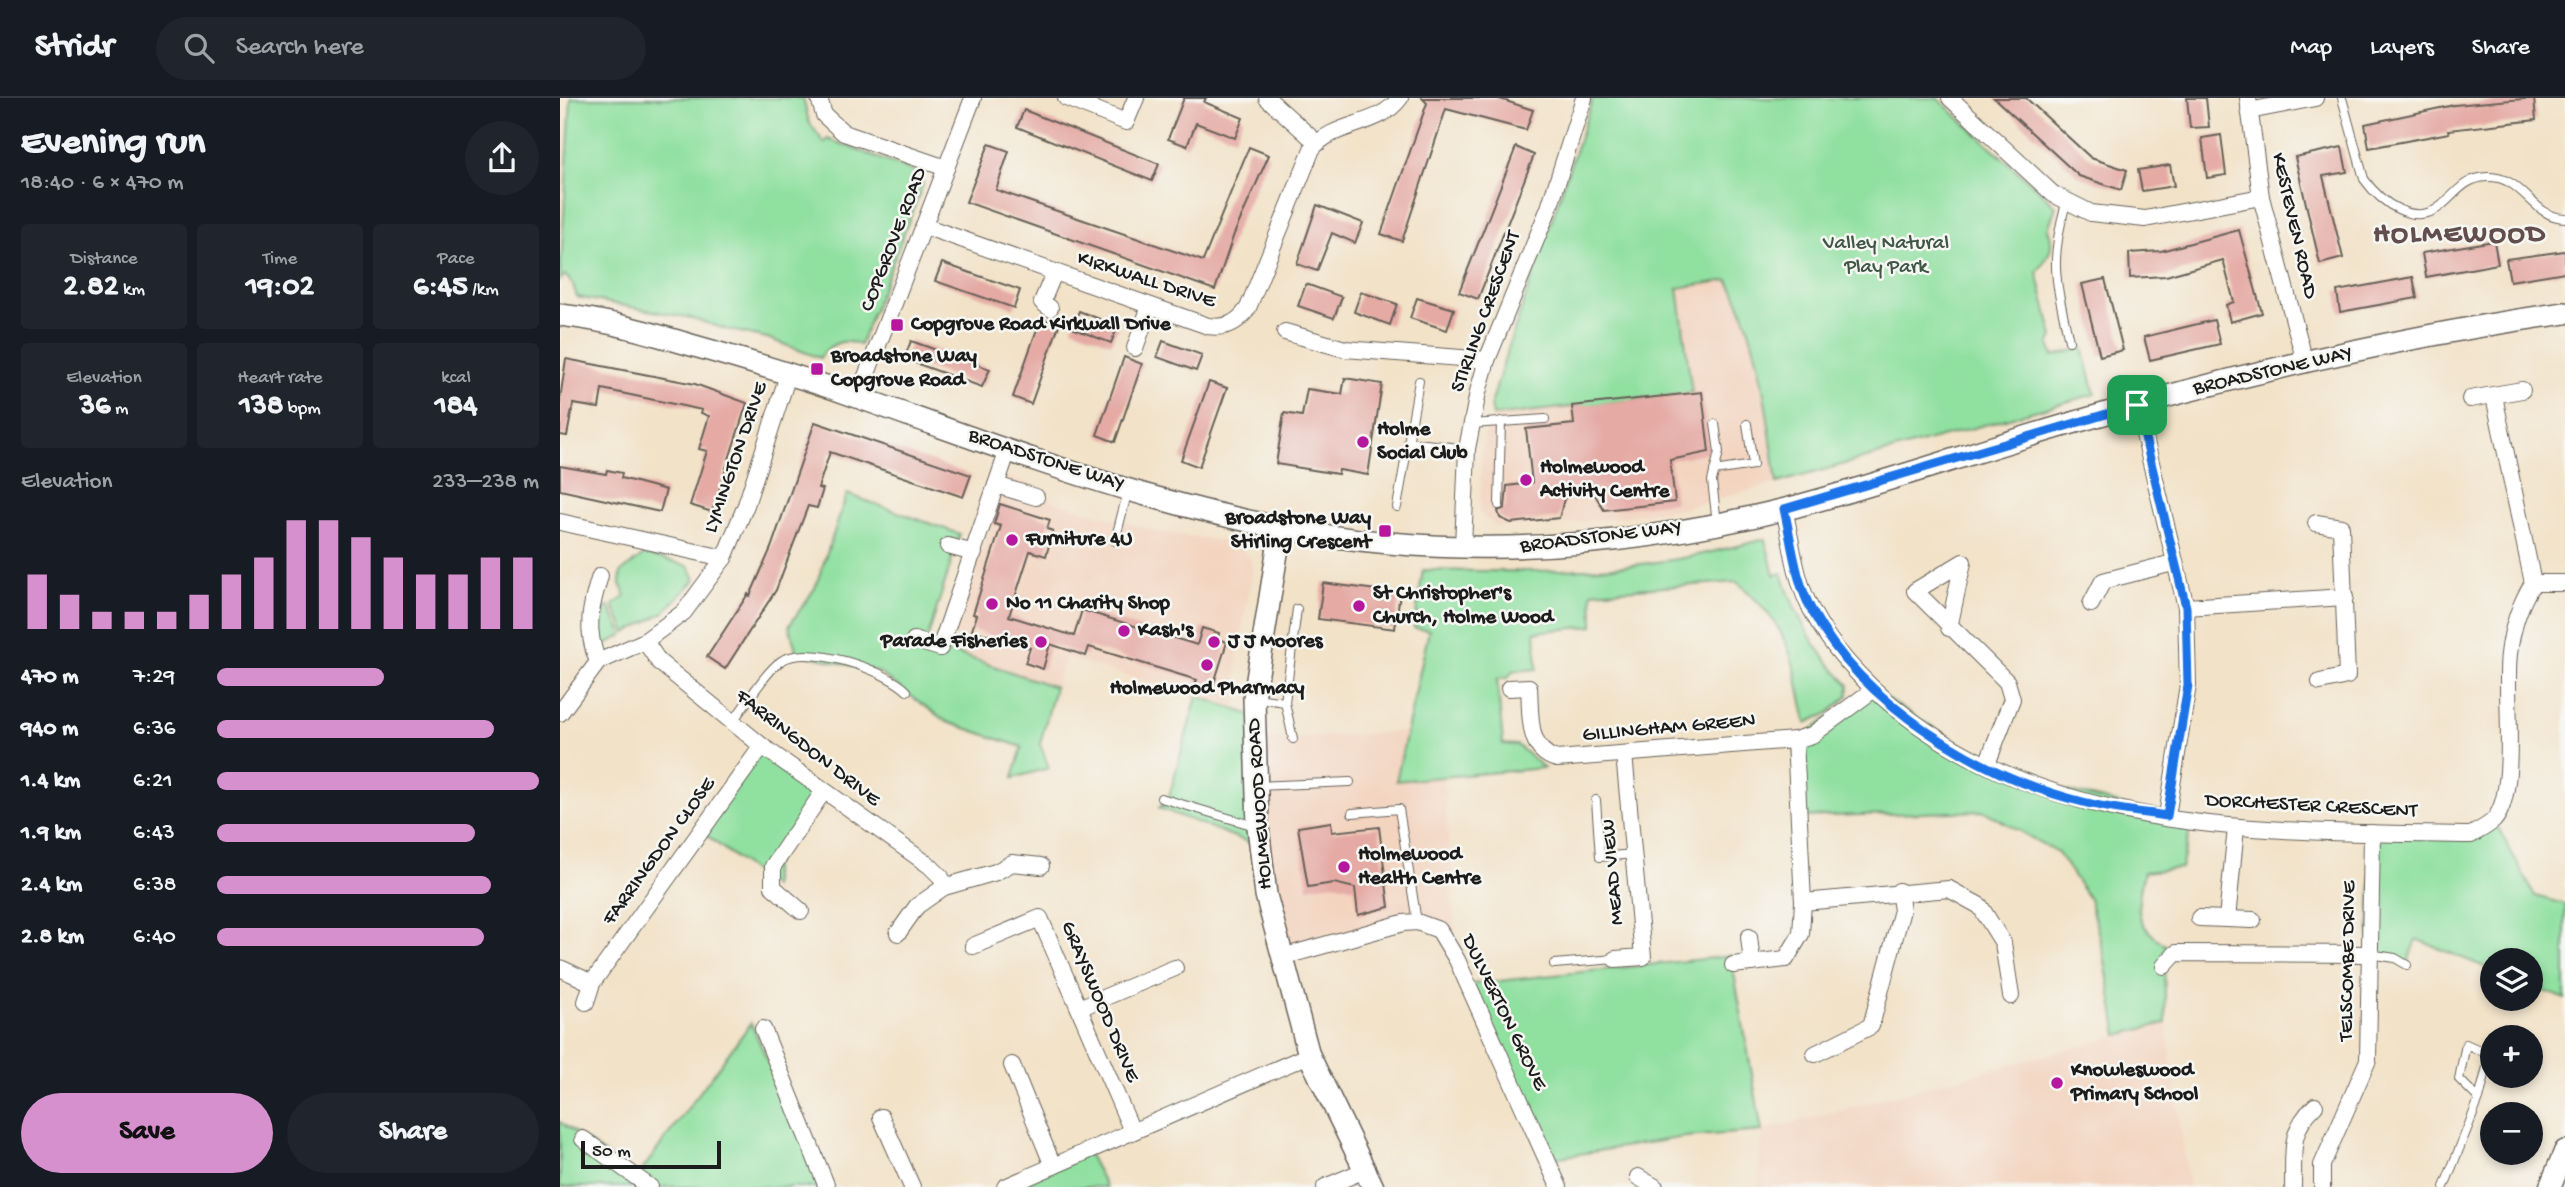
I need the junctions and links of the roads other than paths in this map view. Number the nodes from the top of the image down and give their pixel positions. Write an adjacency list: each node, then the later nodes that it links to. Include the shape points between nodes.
1 (819, 98): 13 (street, via 824,115 844,133)
2 (973, 98): 13 (street, COPGROVE ROAD)
3 (1066, 98): 4 (street, via 1126,122)
4 (1136, 98)
5 (1267, 98): 12 (street)
6 (1400, 98): 12 (street, via 1385,114)
7 (1584, 98): 26 (street, STIRLING CRESCENT, via 1549,208)
8 (1950, 98): 15 (street)
9 (2315, 98): 11 (street)
10 (2342, 98): 16 (lane, via 2364,179 2397,209 2426,213 2443,205 2467,182 2489,177 2512,182 2546,214)
11 (2249, 104): 14 (street, KESTEVEN ROAD)
12 (1317, 143): 19 (street, KIRKWALL DRIVE, via 1244,315 1216,327)
13 (946, 168): 17 (street, COPGROVE ROAD)
14 (2261, 197): 15 (street, via 2145,219 2104,216); 27 (street, KESTEVEN ROAD)
15 (2066, 203): 24 (lane, via 2054,256)
16 (2565, 218)
17 (923, 226): 18 (street, KIRKWALL DRIVE); 32 (street, COPGROVE ROAD)
18 (1054, 272): 19 (street, KIRKWALL DRIVE); 20 (street, via 1042,302)
19 (1150, 306): 25 (street)
20 (1050, 308)
21 (2565, 313): 27 (street, BROADSTONE WAY)
22 (560, 316): 28 (street, BROADSTONE WAY, via 602,319)
23 (1285, 332): 26 (street, via 1345,349)
24 (2069, 341)
25 (1135, 348)
26 (1487, 360): 37 (street, STIRLING CRESCENT)
27 (2305, 362): 34 (street, BROADSTONE WAY)
28 (789, 372): 32 (street, BROADSTONE WAY); 58 (street, LYMINGTON DRIVE)
29 (1419, 381): 40 (lane)
30 (2522, 390): 31 (street)
31 (2494, 396): 33 (street); 61 (street)
32 (858, 397): 42 (street, BROADSTONE WAY)
33 (2470, 400)
34 (2137, 405): 49 (street, BROADSTONE WAY); 59 (street)
35 (1545, 419): 36 (lane)
36 (1501, 421): 37 (lane); 47 (lane)
37 (1471, 424): 41 (street, STIRLING CRESCENT)
38 (1715, 424): 43 (lane, via 1719,452)
39 (1747, 424): 43 (lane, via 1754,465)
40 (1409, 442): 41 (lane); 48 (lane)
41 (1467, 449): 56 (street, STIRLING CRESCENT)
42 (1008, 450): 44 (street); 45 (street, BROADSTONE WAY)
43 (1714, 471): 51 (lane)
44 (996, 485): 46 (street); 57 (street)
45 (1128, 489): 53 (street, BROADSTONE WAY); 54 (lane)
46 (1036, 497)
47 (1499, 505)
48 (1397, 507)
49 (1784, 509): 51 (street, BROADSTONE WAY); 73 (street, DORCHESTER CRESCENT, via 1799,579 1811,610 1839,654)
50 (560, 522): 58 (street)
51 (1717, 523): 56 (street, BROADSTONE WAY, via 1584,545)
52 (2316, 523): 63 (street, via 2340,527)
53 (1281, 528): 56 (street, BROADSTONE WAY, via 1385,543); 75 (street, HOLMEWOOD ROAD)
54 (1115, 541)
55 (948, 546): 57 (street)
56 (1463, 547)
57 (974, 553): 68 (street, via 940,648)
58 (724, 558): 69 (street, LYMINGTON DRIVE, via 684,612)
59 (2173, 563): 64 (street, via 2103,581); 65 (street)
60 (600, 576): 70 (street, via 588,612 589,641)
61 (2533, 583): 62 (street); 93 (street, DORCHESTER CRESCENT, via 2519,605 2508,654 2504,799 2494,820 2471,835)
62 (2565, 583)
63 (2344, 597): 65 (street); 71 (street, via 2347,676)
64 (2091, 604)
65 (2186, 607): 90 (street, via 2188,685)
66 (1297, 609): 76 (lane)
67 (1949, 628): 83 (street, via 2007,682 2012,699)
68 (914, 640)
69 (645, 641): 70 (street, LYMINGTON DRIVE); 78 (street, FARRINGDON DRIVE, via 659,662)
70 (598, 662): 77 (street, LYMINGTON DRIVE)
71 (2320, 682)
72 (1509, 688): 82 (street, GILLINGHAM GREEN, via 1529,687 1533,737 1544,754 1557,759)
73 (1873, 690): 80 (street, GILLINGHAM GREEN, via 1812,735); 83 (street, DORCHESTER CRESCENT, via 1930,735)
74 (907, 691): 78 (lane, via 878,672 797,653 779,662)
75 (1254, 698): 76 (lane); 85 (street, HOLMEWOOD ROAD)
76 (1285, 702): 79 (lane)
77 (560, 713)
78 (734, 720): 81 (street, FARRINGDON DRIVE)
79 (1293, 739)
80 (1794, 740): 82 (street, GILLINGHAM GREEN); 98 (street)
81 (762, 746): 86 (street, FARRINGDON DRIVE); 117 (street, FARRINGDON CLOSE)
82 (1624, 754): 94 (street, MEAD VIEW)
83 (1987, 764): 90 (street, DORCHESTER CRESCENT, via 2082,802)
84 (1350, 782): 85 (lane)
85 (1256, 786): 91 (street, HOLMEWOOD ROAD)
86 (823, 792): 96 (street, FARRINGDON DRIVE, via 930,866); 99 (street, via 773,866 773,887)
87 (1161, 797): 91 (lane)
88 (1596, 800): 94 (lane, via 1600,857)
89 (1352, 813): 103 (lane, via 1399,809)
90 (2167, 816): 92 (street, DORCHESTER CRESCENT)
91 (1258, 827): 108 (street, HOLMEWOOD ROAD, via 1266,895)
92 (2236, 828): 93 (street, DORCHESTER CRESCENT); 101 (street)
93 (2372, 833): 107 (street, TELSCOMBE DRIVE)
94 (1634, 854): 109 (street, MEAD VIEW, via 1643,957)
95 (1041, 866): 96 (street, via 1012,863)
96 (944, 887): 104 (street, via 917,906)
97 (1899, 891): 98 (street); 118 (street, via 1949,889 1980,906 2003,943); 122 (street, via 1902,910 1871,1026)
98 (1803, 902): 110 (street, via 1801,934 1786,959)
99 (801, 911)
100 (2199, 918): 101 (street)
101 (2227, 919): 102 (street)
102 (2253, 920)
103 (1418, 922): 108 (street); 141 (street, DULVERTON GROVE, via 1439,930 1471,985)
104 (898, 933)
105 (1749, 937): 110 (street)
106 (973, 946): 120 (street, GRAYSWOOD DRIVE, via 1040,918)
107 (2370, 954): 113 (lane); 114 (street, via 2176,953); 132 (street, TELSCOMBE DRIVE, via 2368,1060)
108 (1282, 957): 123 (street, HOLMEWOOD ROAD)
109 (1615, 959): 111 (lane)
110 (1752, 963): 112 (street)
111 (1554, 964)
112 (1733, 965)
113 (2407, 965)
114 (2164, 966)
115 (568, 968): 117 (street)
116 (1175, 968): 120 (street)
117 (592, 982): 119 (street, FARRINGDON CLOSE)
118 (2011, 996)
119 (586, 1002)
120 (1079, 1007): 128 (street, GRAYSWOOD DRIVE)
121 (763, 1029): 137 (street)
122 (1815, 1054)
123 (1309, 1055): 128 (street); 135 (street, HOLMEWOOD ROAD)
124 (1012, 1065): 133 (street)
125 (2479, 1099): 125 (lane, via 2490,1055 2466,1044 2459,1079); 145 (lane)
126 (2315, 1106): 131 (street, via 2294,1134)
127 (881, 1117): 138 (street)
128 (1132, 1131): 133 (street)
129 (583, 1139): 136 (street)
130 (2565, 1151): 146 (street)
131 (2294, 1164): 132 (street); 143 (street)
132 (2322, 1165): 144 (street, TELSCOMBE DRIVE)
133 (1053, 1166): 139 (street)
134 (1638, 1177): 142 (street)
135 (1369, 1179): 140 (street)
136 (650, 1187)
137 (827, 1187)
138 (912, 1187)
139 (1005, 1187)
140 (1325, 1187)
141 (1559, 1187)
142 (1655, 1187)
143 (2293, 1187)
144 (2322, 1187)
145 (2444, 1187)
146 (2550, 1187)

